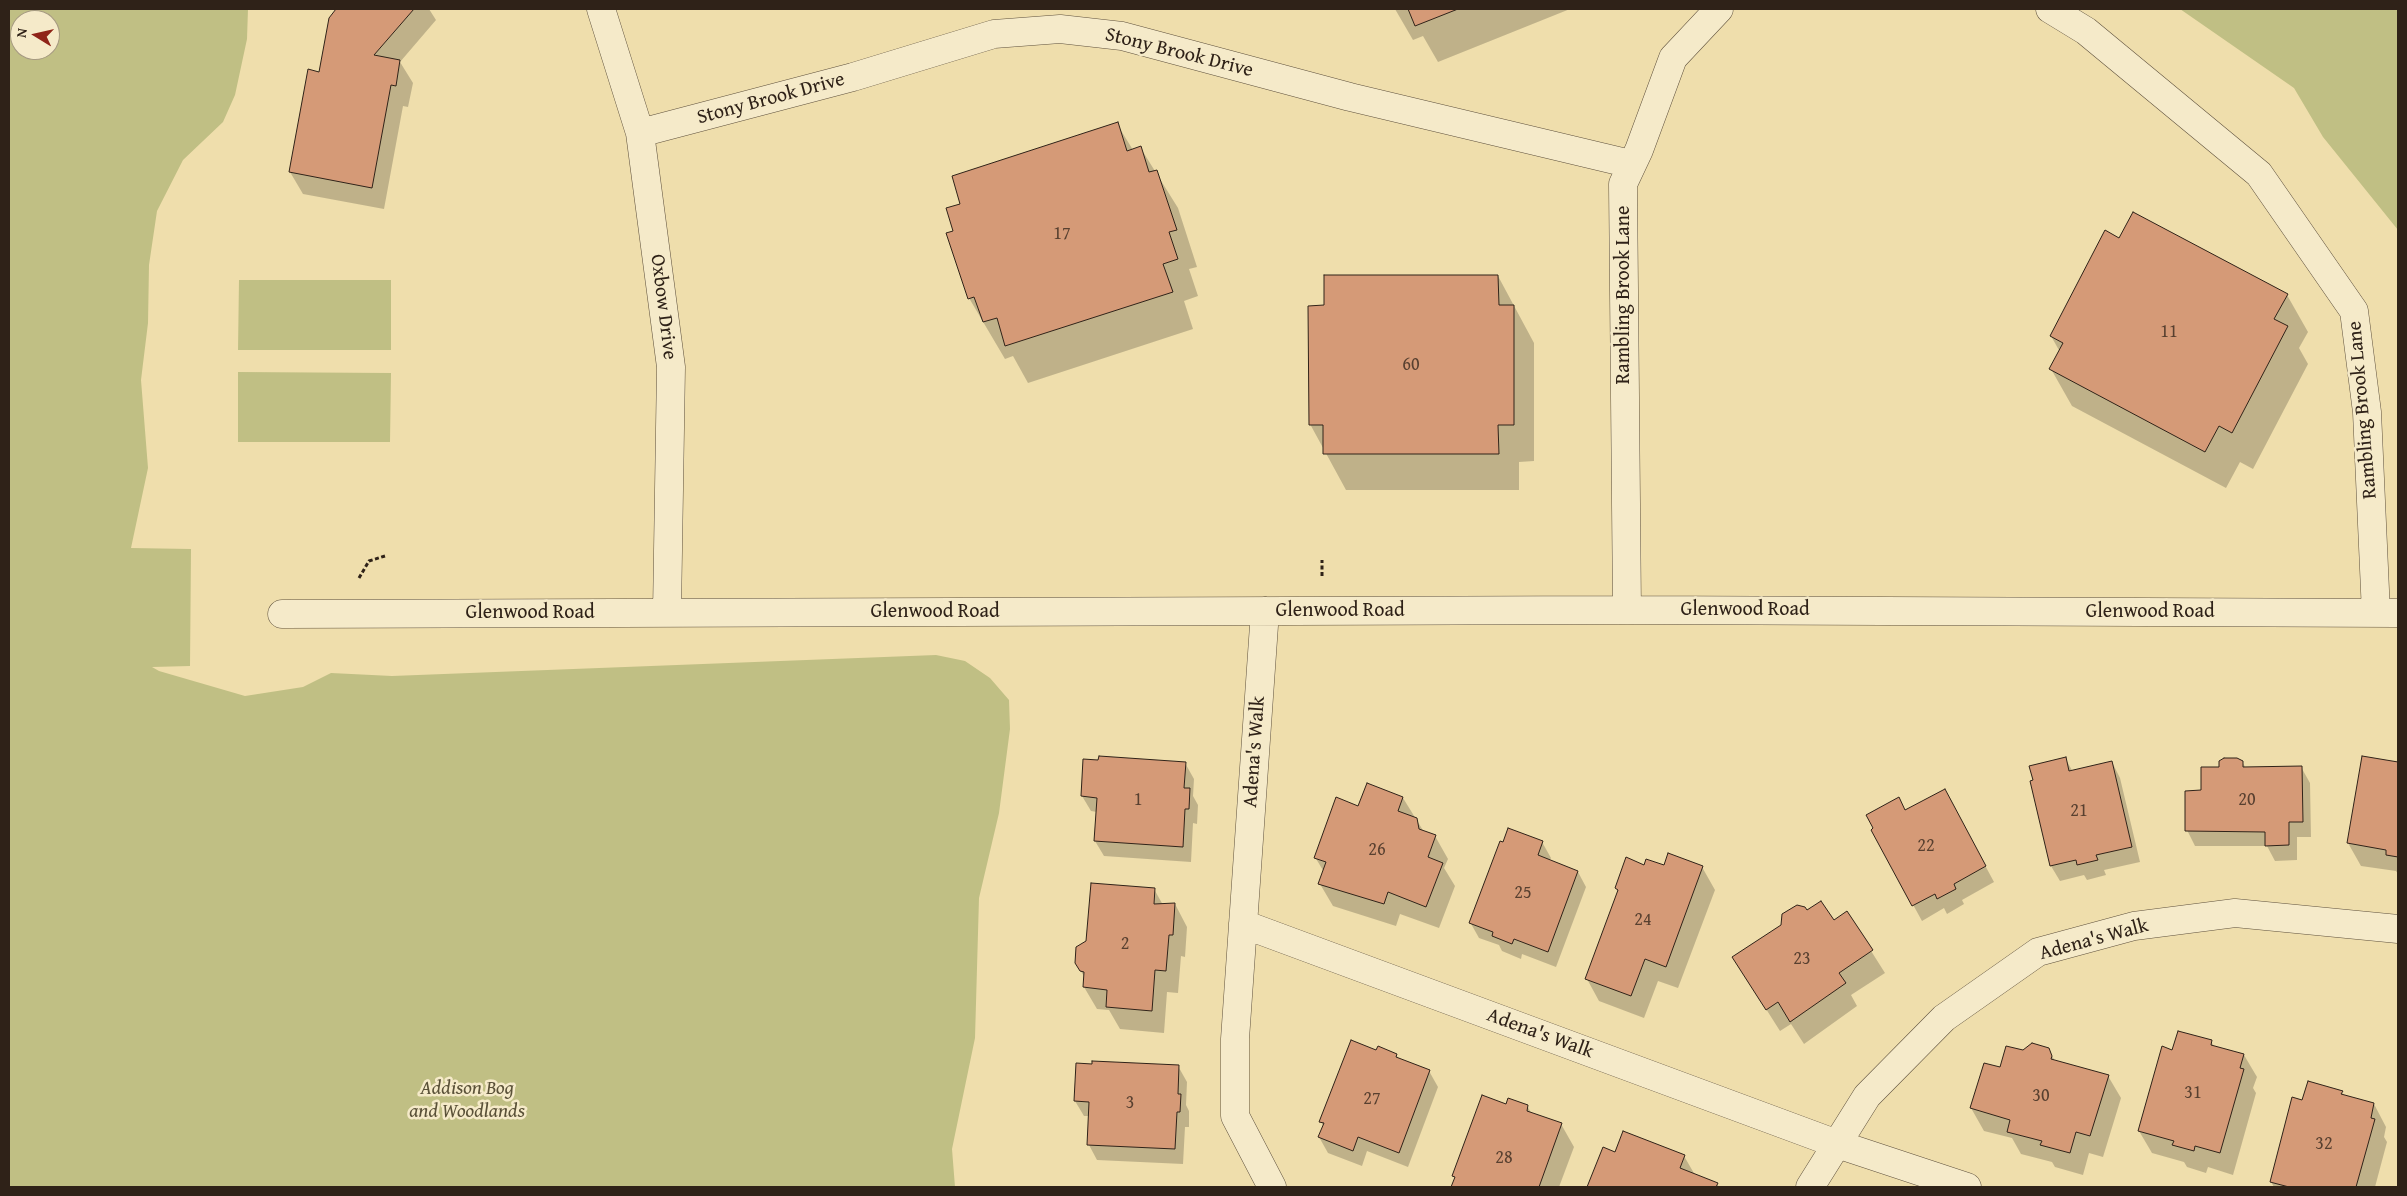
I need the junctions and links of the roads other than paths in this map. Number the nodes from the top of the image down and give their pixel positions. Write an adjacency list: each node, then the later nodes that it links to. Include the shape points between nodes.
1 (601, 9): 4 (street, Oxbow Drive)
2 (1719, 9): 5 (street, Rambling Brook Lane, via 1673,58)
3 (2050, 9): 9 (street, Rambling Brook Lane, via 2086,31 2259,174 2354,311)
4 (640, 133): 5 (street, Stony Brook Drive, via 853,77 994,34 1060,29 1122,36 1350,97); 8 (street, Oxbow Drive, via 671,367)
5 (1631, 164): 6 (street, Rambling Brook Lane, via 1623,184)
6 (1627, 610): 7 (street, Glenwood Road); 9 (street, Glenwood Road)
7 (1265, 611): 8 (street, Glenwood Road); 11 (street, Adena's Walk)
8 (667, 612): 10 (street, Glenwood Road)
9 (2387, 613)
10 (282, 614)
11 (1244, 924): 13 (street, Adena's Walk); 14 (street, Adena's Walk, via 1235,1038 1235,1116)
12 (2398, 929): 13 (street, Adena's Walk, via 2235,913 2134,926 2038,952 1944,1018 1867,1096)
13 (1837, 1144): 15 (street, Adena's Walk); 16 (street, Adena's Walk)
14 (1272, 1187)
15 (1810, 1187)
16 (1967, 1187)

